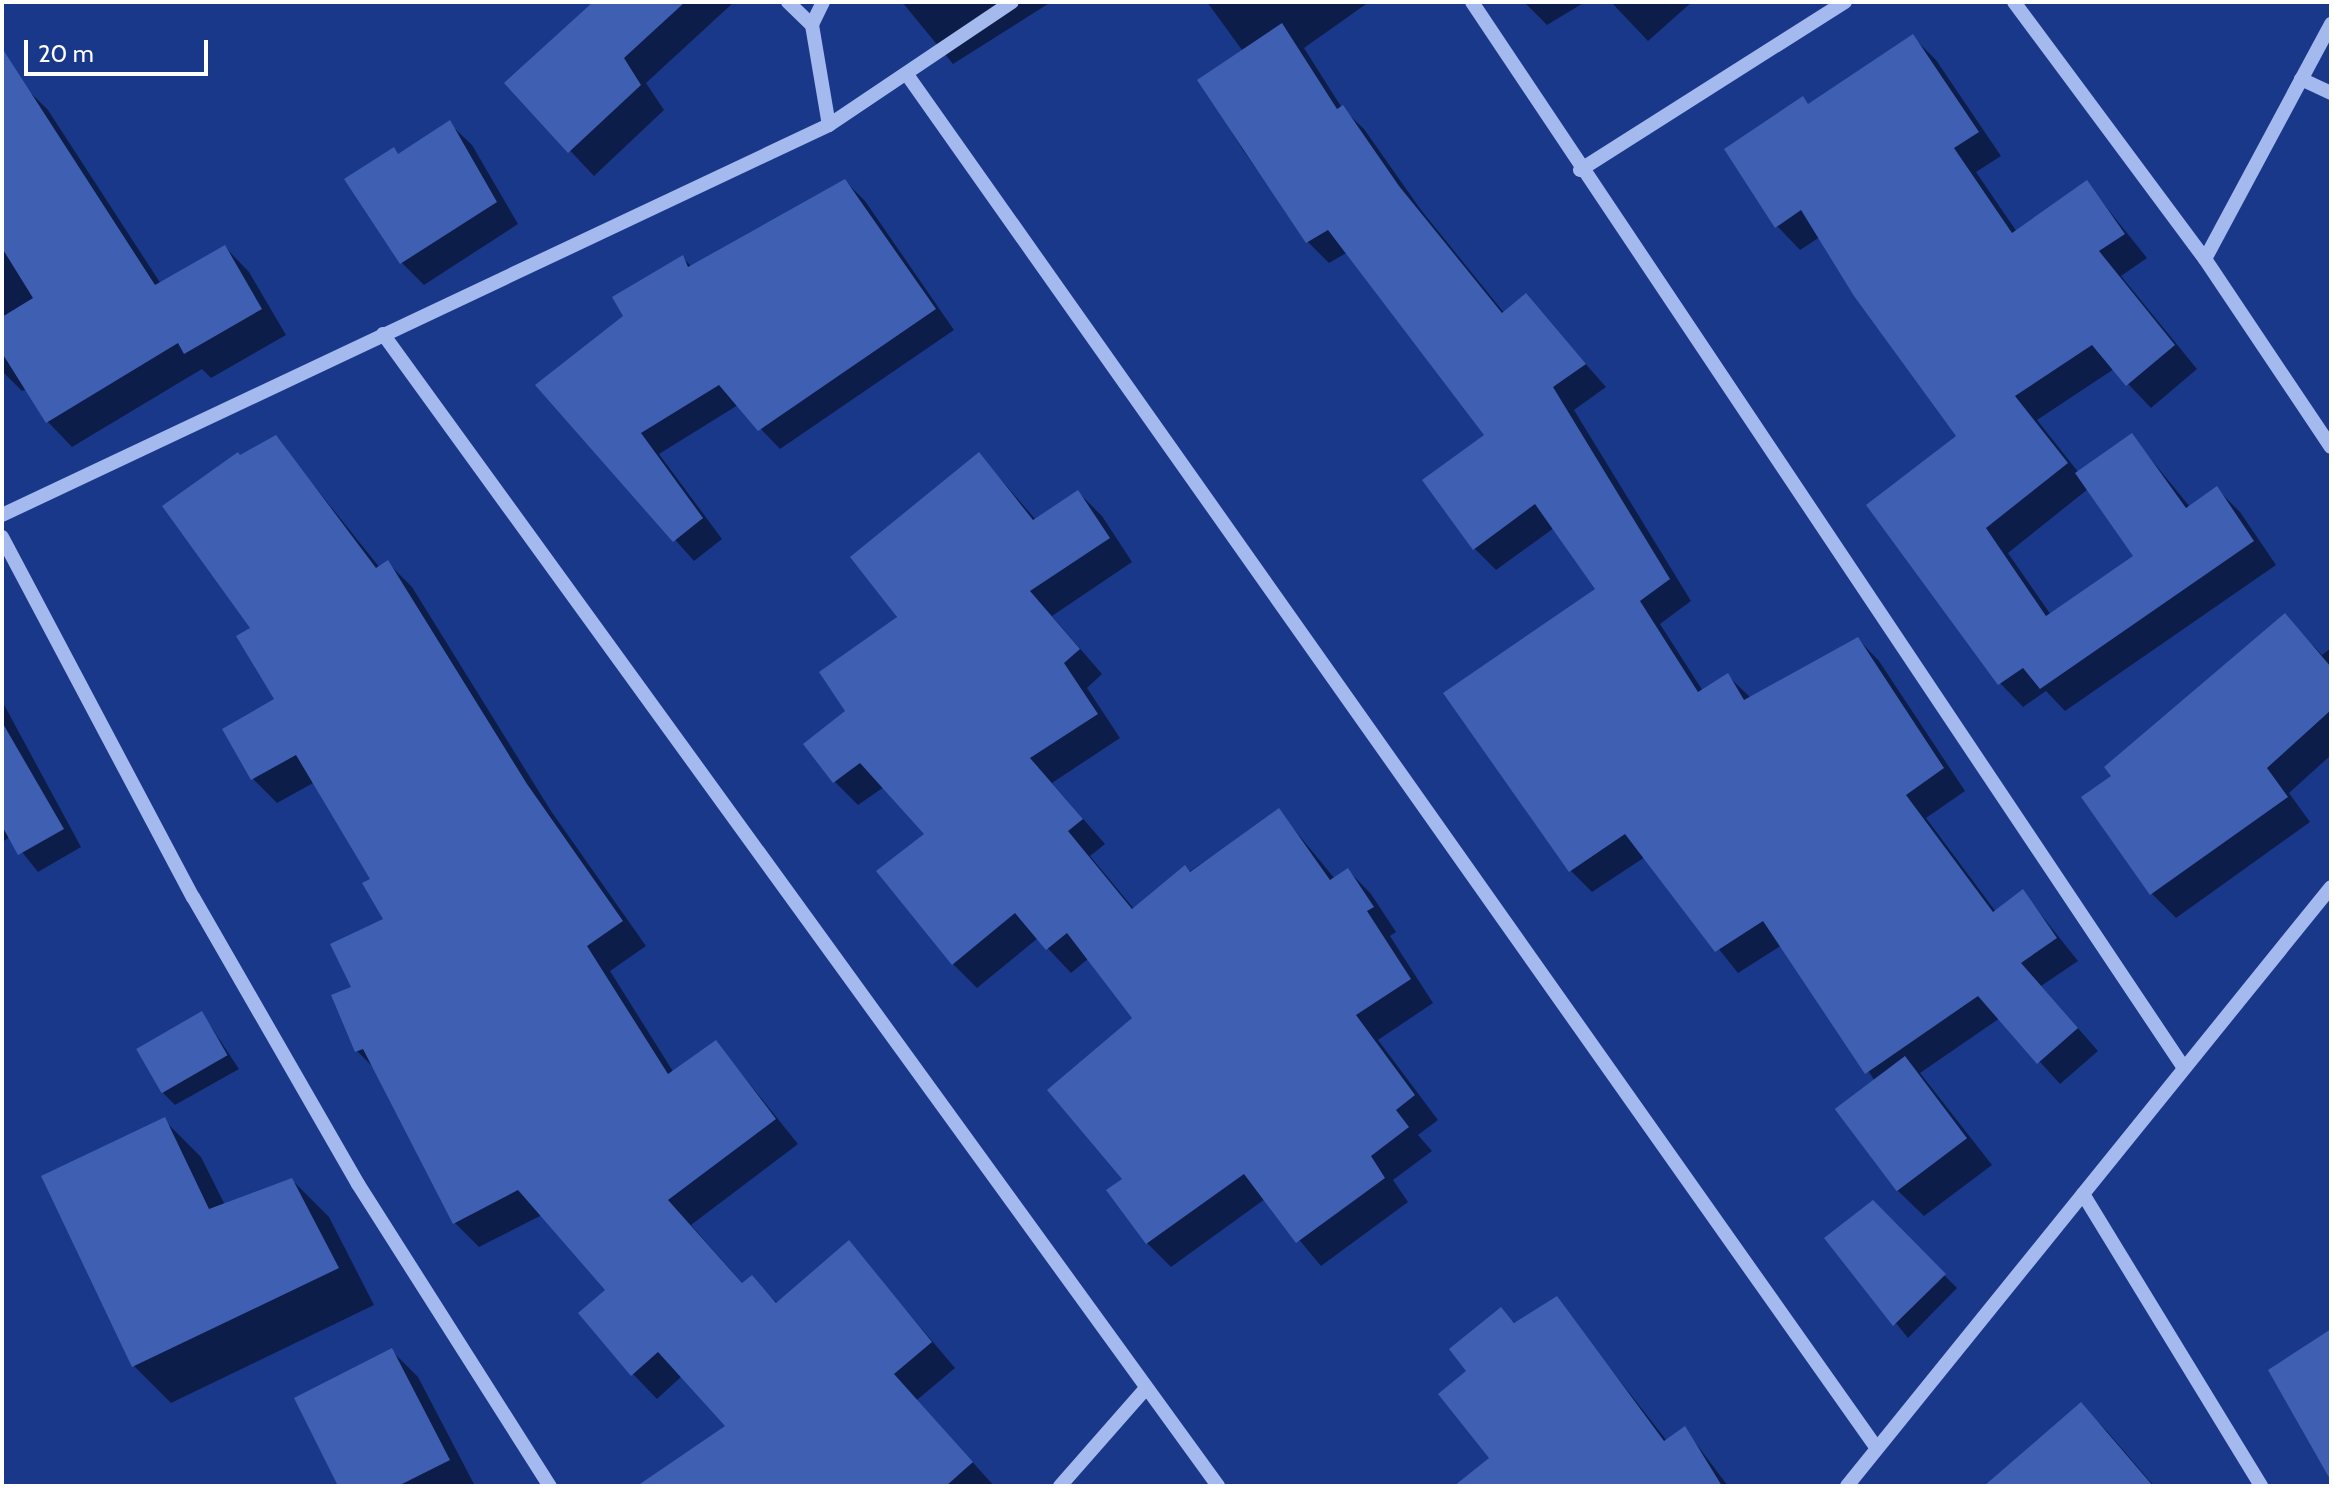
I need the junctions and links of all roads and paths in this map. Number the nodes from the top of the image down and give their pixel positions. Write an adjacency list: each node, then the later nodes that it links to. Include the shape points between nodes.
1 (788, 2): 8 (street)
2 (823, 2): 8 (street)
3 (1012, 2): 9 (street)
4 (1472, 2): 13 (street)
5 (1845, 2): 13 (street)
6 (2014, 2): 14 (street)
7 (2331, 24): 10 (street)
8 (812, 25): 12 (street)
9 (908, 76): 12 (street); 23 (street)
10 (2301, 79): 11 (street); 14 (street)
11 (2331, 93)
12 (829, 125): 15 (street)
13 (1580, 170): 20 (street)
14 (2205, 259): 16 (street)
15 (383, 334): 17 (street); 22 (street)
16 (2331, 447)
17 (2, 515)
18 (2, 537): 24 (street, via 193,897 358,1184)
19 (2331, 887): 20 (street)
20 (2184, 1068): 21 (street)
21 (2083, 1194): 23 (street); 28 (street)
22 (1146, 1388): 25 (street); 26 (street)
23 (1876, 1447): 27 (street)
24 (550, 1486)
25 (1060, 1486)
26 (1218, 1486)
27 (1847, 1486)
28 (2261, 1486)

